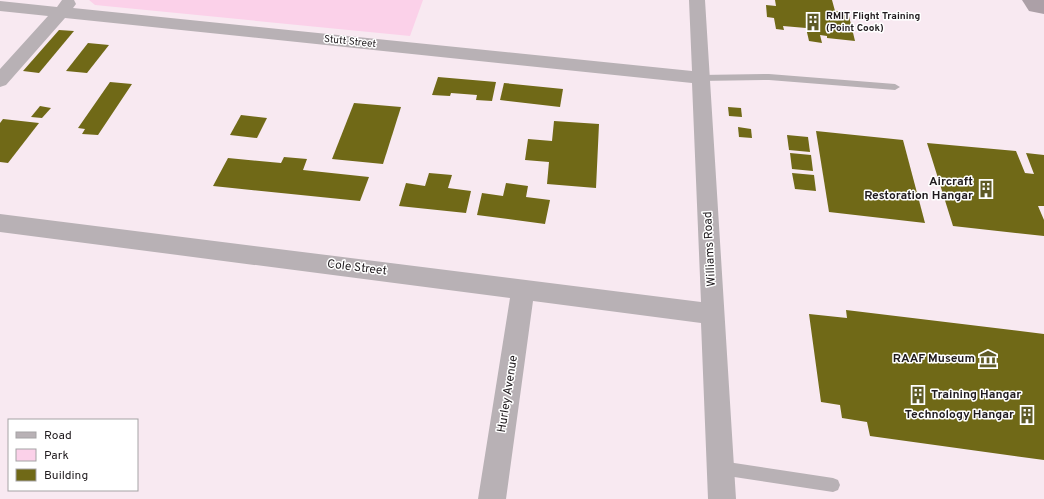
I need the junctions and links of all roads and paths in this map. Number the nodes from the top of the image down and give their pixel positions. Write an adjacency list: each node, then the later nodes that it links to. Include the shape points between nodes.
1 (696, 0): 4 (street, Williams Road)
2 (0, 6): 3 (street, Stutt Street)
3 (66, 6): 4 (street, Stutt Street); 5 (street)
4 (700, 78): 6 (lane, via 769,77); 9 (street, Williams Road)
5 (0, 81)
6 (895, 87)
7 (0, 223): 8 (street, Cole Street)
8 (523, 289): 9 (street, Cole Street); 12 (street, Hurley Avenue)
9 (713, 314): 10 (street, Williams Road)
10 (721, 468): 11 (lane); 13 (street, Williams Road)
11 (833, 486)
12 (492, 499)
13 (722, 499)

